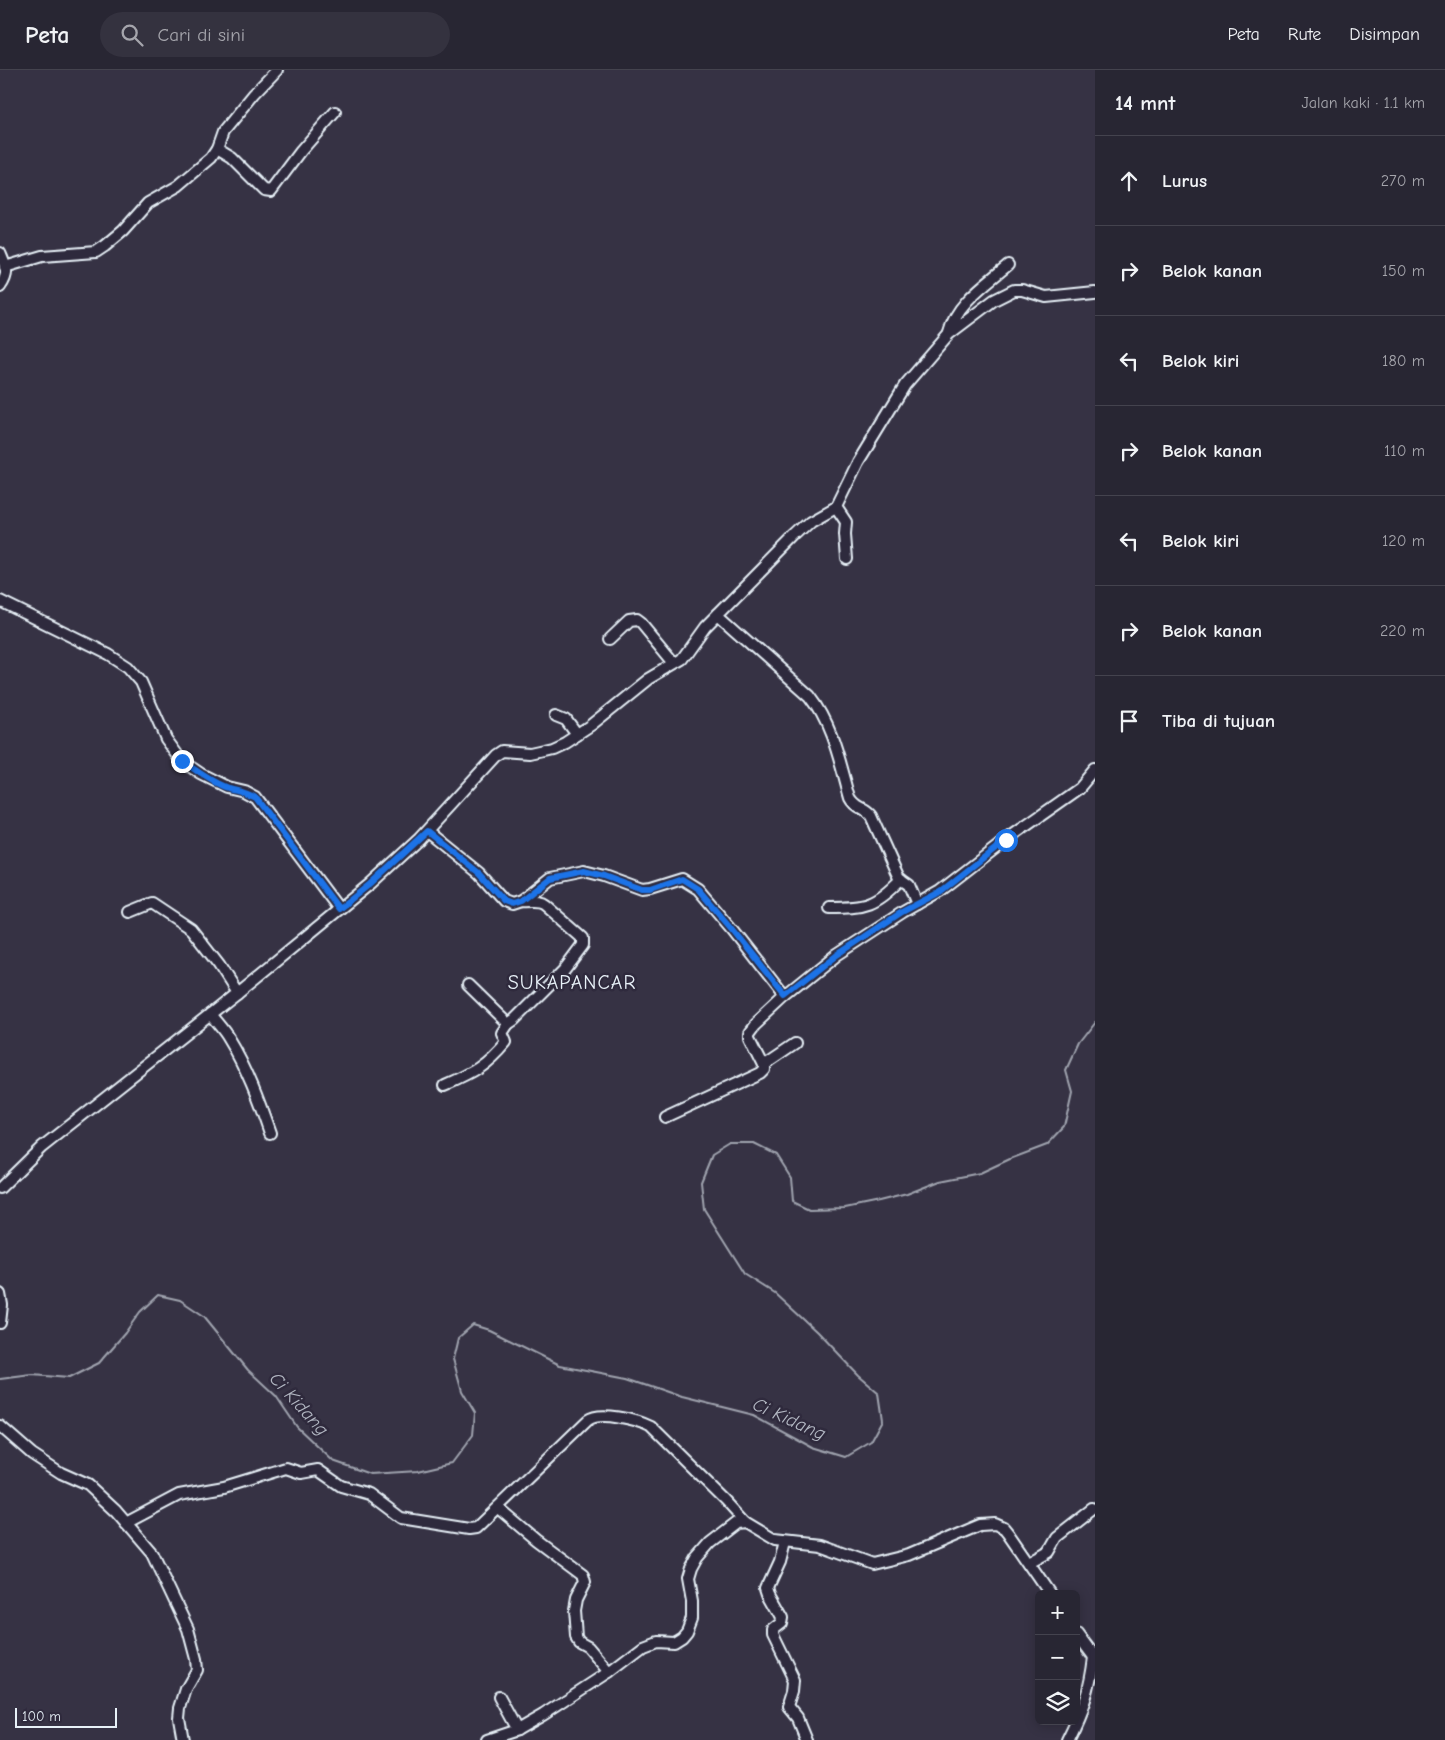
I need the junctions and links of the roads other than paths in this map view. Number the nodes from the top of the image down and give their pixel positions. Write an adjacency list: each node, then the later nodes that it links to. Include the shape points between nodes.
1 (277, 70): 3 (street, via 223,132)
2 (334, 112): 3 (street, via 271,191 264,190 232,158)
3 (217, 149): 6 (street, via 212,158 178,186 148,203 123,230 96,252 42,256)
4 (0, 253): 6 (street)
5 (1008, 265): 9 (street, via 967,300 954,319)
6 (5, 267): 7 (street, via 6,279)
7 (0, 287)
8 (1095, 292): 9 (street, via 1046,298 1014,290 988,304)
9 (949, 334): 10 (street, via 905,384 858,462)
10 (836, 507): 11 (street, via 846,522); 13 (street, via 811,521)
11 (847, 559)
12 (0, 601): 24 (street, via 128,667 141,682 166,739 182,761 227,788 244,790 255,797)
13 (718, 614): 15 (street, via 684,657); 20 (street, via 818,706 833,739 850,798 854,805 871,816)
14 (610, 639): 15 (street, via 629,621 637,620)
15 (674, 663): 17 (street)
16 (556, 715): 17 (street, via 566,719)
17 (577, 734): 19 (street, via 552,748 530,753 502,751)
18 (1095, 770): 22 (street, via 1080,788 940,892)
19 (427, 831): 21 (street, via 479,873 504,901 512,904); 24 (street)
20 (902, 879): 22 (street); 23 (street, via 870,904)
21 (521, 901): 28 (street, via 550,878 584,871 646,890 682,879 698,889); 30 (street, via 538,900 584,942 565,969)
22 (917, 904): 28 (street, via 837,955)
23 (829, 908)
24 (339, 909): 27 (street)
25 (130, 912): 27 (street, via 152,903 191,929)
26 (468, 985): 30 (street)
27 (237, 993): 29 (street)
28 (785, 996): 32 (street, via 750,1032)
29 (210, 1014): 35 (street, via 228,1037); 36 (street, via 42,1147)
30 (508, 1024): 33 (street, via 502,1033 506,1042 488,1063)
31 (795, 1043): 32 (street)
32 (764, 1064): 34 (street, via 764,1069 755,1076)
33 (445, 1085)
34 (665, 1117)
35 (270, 1133)
36 (0, 1188)
37 (0, 1294): 38 (street)
38 (0, 1323)
39 (0, 1426): 43 (street, via 32,1454 61,1473 88,1485)
40 (498, 1508): 42 (street, via 588,1420 598,1416 650,1427); 43 (street, via 472,1529 401,1518 369,1494 341,1486 318,1470 301,1473 288,1468 224,1487 180,1495); 49 (street, via 583,1575 585,1582 574,1611 576,1637)
41 (1094, 1509): 45 (street, via 1057,1538 1049,1552)
42 (745, 1522): 44 (street, via 775,1540); 49 (street, via 732,1525 710,1543 691,1569 688,1579 692,1618 687,1631 674,1642 656,1641 643,1646)
43 (126, 1523): 52 (street, via 152,1553 188,1630 196,1659 197,1670 180,1708)
44 (785, 1542): 45 (street, via 820,1545 872,1564 910,1555 980,1525 995,1524 1004,1528); 54 (street, via 768,1588 782,1617 782,1622 772,1633 795,1680 789,1707 798,1718)
45 (1029, 1563): 46 (street)
46 (1047, 1590)
47 (1077, 1635): 48 (street)
48 (1094, 1656): 55 (street, via 1081,1712)
49 (609, 1672): 51 (street)
50 (499, 1698): 51 (street)
51 (517, 1730): 53 (street)
52 (183, 1740)
53 (487, 1740)
54 (807, 1740)
55 (1067, 1740)

